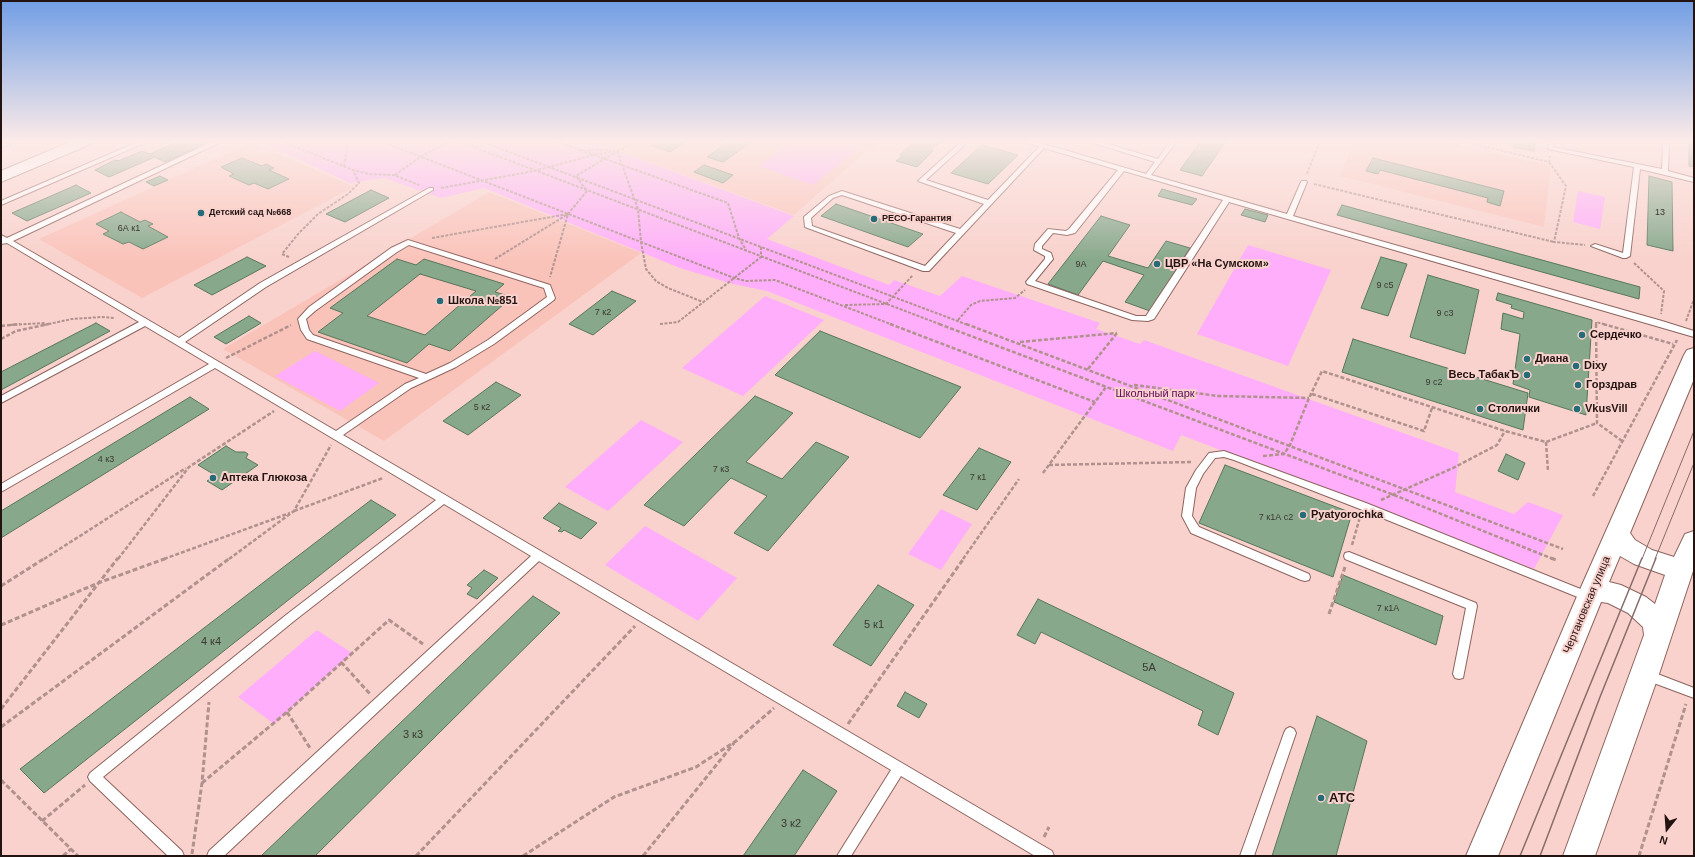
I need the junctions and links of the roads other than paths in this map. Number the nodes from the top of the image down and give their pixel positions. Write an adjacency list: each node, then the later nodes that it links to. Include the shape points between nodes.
1 (52, 181): 12 (lane)
2 (132, 181): 15 (lane)
3 (921, 181): 11 (lane)
4 (1009, 181): 11 (lane)
5 (1112, 181): 10 (lane, via 1072,231 1051,231 1038,246 1038,250 1048,255 1049,259 1030,282 1135,318 1151,317)
6 (1164, 181): 10 (lane)
7 (1635, 181): 16 (lane, via 1626,256)
8 (1304, 182): 13 (lane)
9 (431, 189): 19 (lane, via 263,285)
10 (1227, 199): 13 (lane)
11 (989, 202): 14 (lane)
12 (1, 203)
13 (1289, 217): 18 (lane)
14 (961, 232): 14 (lane, via 926,269 809,227 807,217 831,197 842,193)
15 (3, 240): 17 (lane)
16 (1595, 246)
17 (145, 322): 19 (lane); 23 (lane)
18 (1694, 334)
19 (179, 342): 21 (lane)
20 (1684, 350): 27 (main road, Чертановская улица)
21 (215, 364): 24 (lane); 25 (lane)
22 (426, 377): 22 (lane, via 310,337 302,319 323,300 408,242 547,287 551,298 491,342 453,365); 24 (lane, via 408,386)
23 (1, 400)
24 (336, 435): 26 (lane)
25 (1, 488)
26 (444, 499): 29 (lane); 41 (lane, via 290,618 94,777)
27 (1617, 534): 31 (main road, via 1626,547 1643,557 1665,566); 33 (main road, Чертановская улица)
28 (1694, 541): 31 (main road)
29 (539, 555): 39 (lane); 42 (lane)
30 (1349, 556): 35 (lane, via 1472,606)
31 (1682, 566): 34 (main road)
32 (1305, 577): 33 (lane, via 1195,530 1187,516 1190,488 1212,455 1224,454 1237,458)
33 (1591, 596): 34 (main road, via 1600,591 1612,593 1637,605 1655,623); 45 (main road, Чертановская улица)
34 (1658, 636): 36 (main road)
35 (1459, 674)
36 (1645, 674): 37 (lane); 46 (main road)
37 (1692, 692)
38 (1290, 733): 44 (lane)
39 (899, 768): 40 (lane); 43 (lane)
40 (1039, 854)
41 (177, 856)
42 (214, 856)
43 (844, 856)
44 (1248, 856)
45 (1482, 856)
46 (1579, 856)

